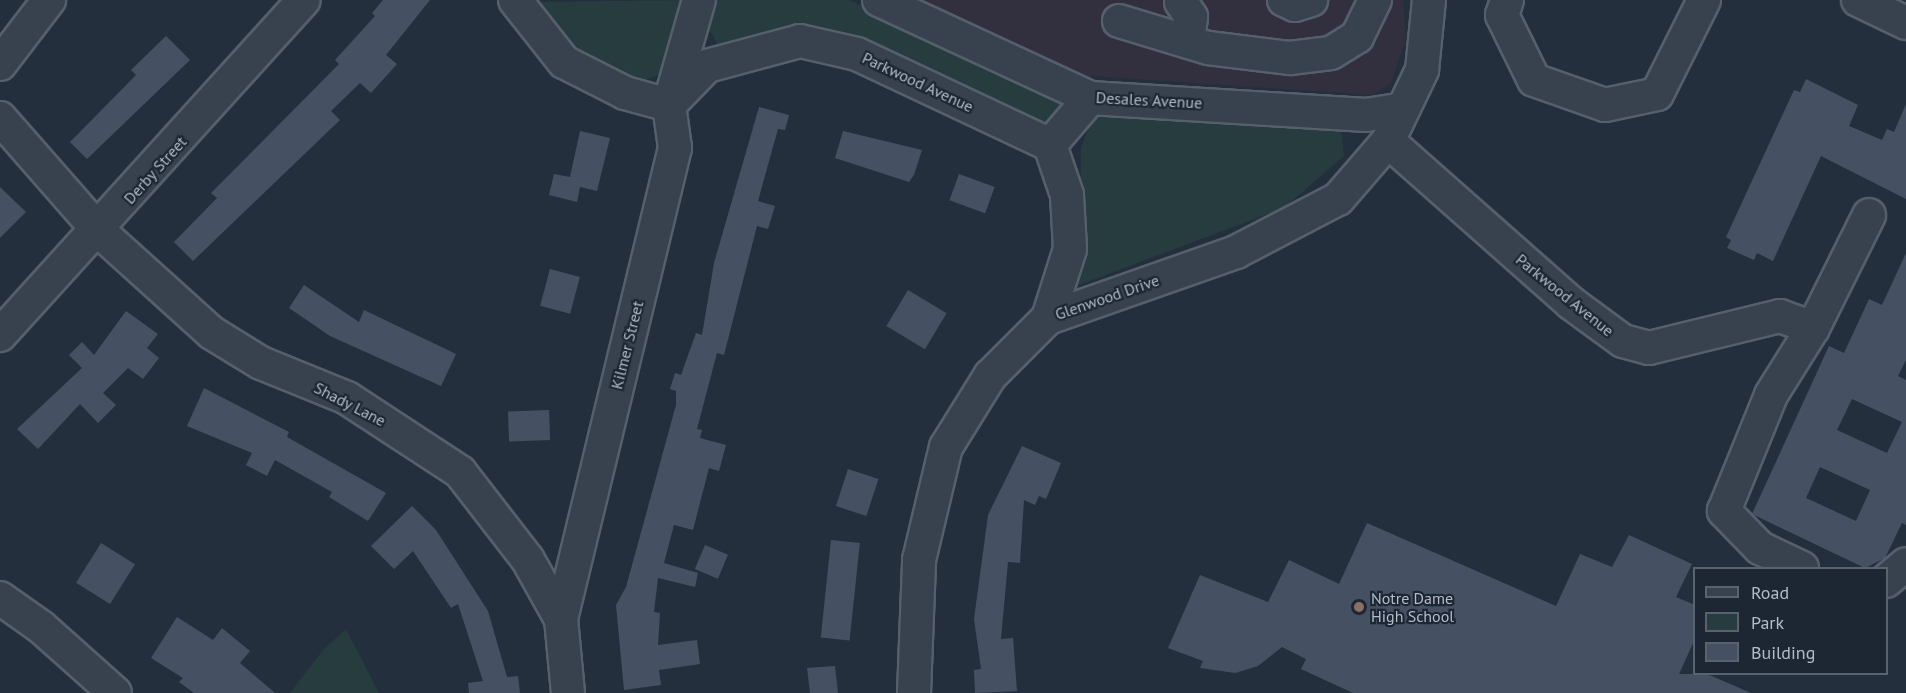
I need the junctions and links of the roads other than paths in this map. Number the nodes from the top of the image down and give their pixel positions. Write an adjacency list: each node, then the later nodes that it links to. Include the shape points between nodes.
1 (49, 0): 17 (street)
2 (304, 0): 25 (street, Derby Street)
3 (515, 0): 19 (street, via 564,62 625,93)
4 (699, 0): 19 (street, Kilmer Street)
5 (879, 0): 18 (street, Desales Avenue)
6 (1284, 0): 7 (street, via 1295,5)
7 (1311, 0)
8 (1375, 0): 16 (street, via 1357,37 1330,53 1290,58)
9 (1430, 0): 20 (street, Glenwood Drive, via 1422,70)
10 (1507, 0): 11 (street, via 1502,15 1534,80 1605,105 1657,94)
11 (1704, 0)
12 (1858, 0): 15 (street)
13 (1181, 2): 16 (street, via 1191,17)
14 (1119, 21): 16 (street)
15 (1906, 23)
16 (1188, 42)
17 (0, 63)
18 (1090, 98): 20 (street, Desales Avenue, via 1366,115); 23 (street)
19 (669, 105): 23 (street, Parkwood Avenue, via 707,66 800,41 857,54); 33 (street, Kilmer Street, via 675,148)
20 (1402, 109): 22 (street, Glenwood Drive)
21 (0, 118): 25 (street, Shady Lane)
22 (1388, 141): 26 (street, Glenwood Drive, via 1338,199 1236,252); 27 (street, Parkwood Avenue, via 1571,303 1623,341 1649,348 1780,316)
23 (1050, 145): 26 (street, via 1067,195 1070,249)
24 (1869, 215): 27 (street)
25 (99, 231): 28 (street, Derby Street); 33 (street, Shady Lane, via 212,333 261,363 347,399 460,472 528,560)
26 (1048, 318): 36 (street, Glenwood Drive, via 990,376 946,447 919,560)
27 (1813, 328): 30 (street, via 1771,395 1724,511 1760,548)
28 (0, 335)
29 (1906, 564): 31 (street)
30 (1800, 567)
31 (1888, 580)
32 (0, 598): 34 (street, via 41,627)
33 (561, 619): 35 (street, Kilmer Street)
34 (115, 693)
35 (568, 693)
36 (914, 693)

